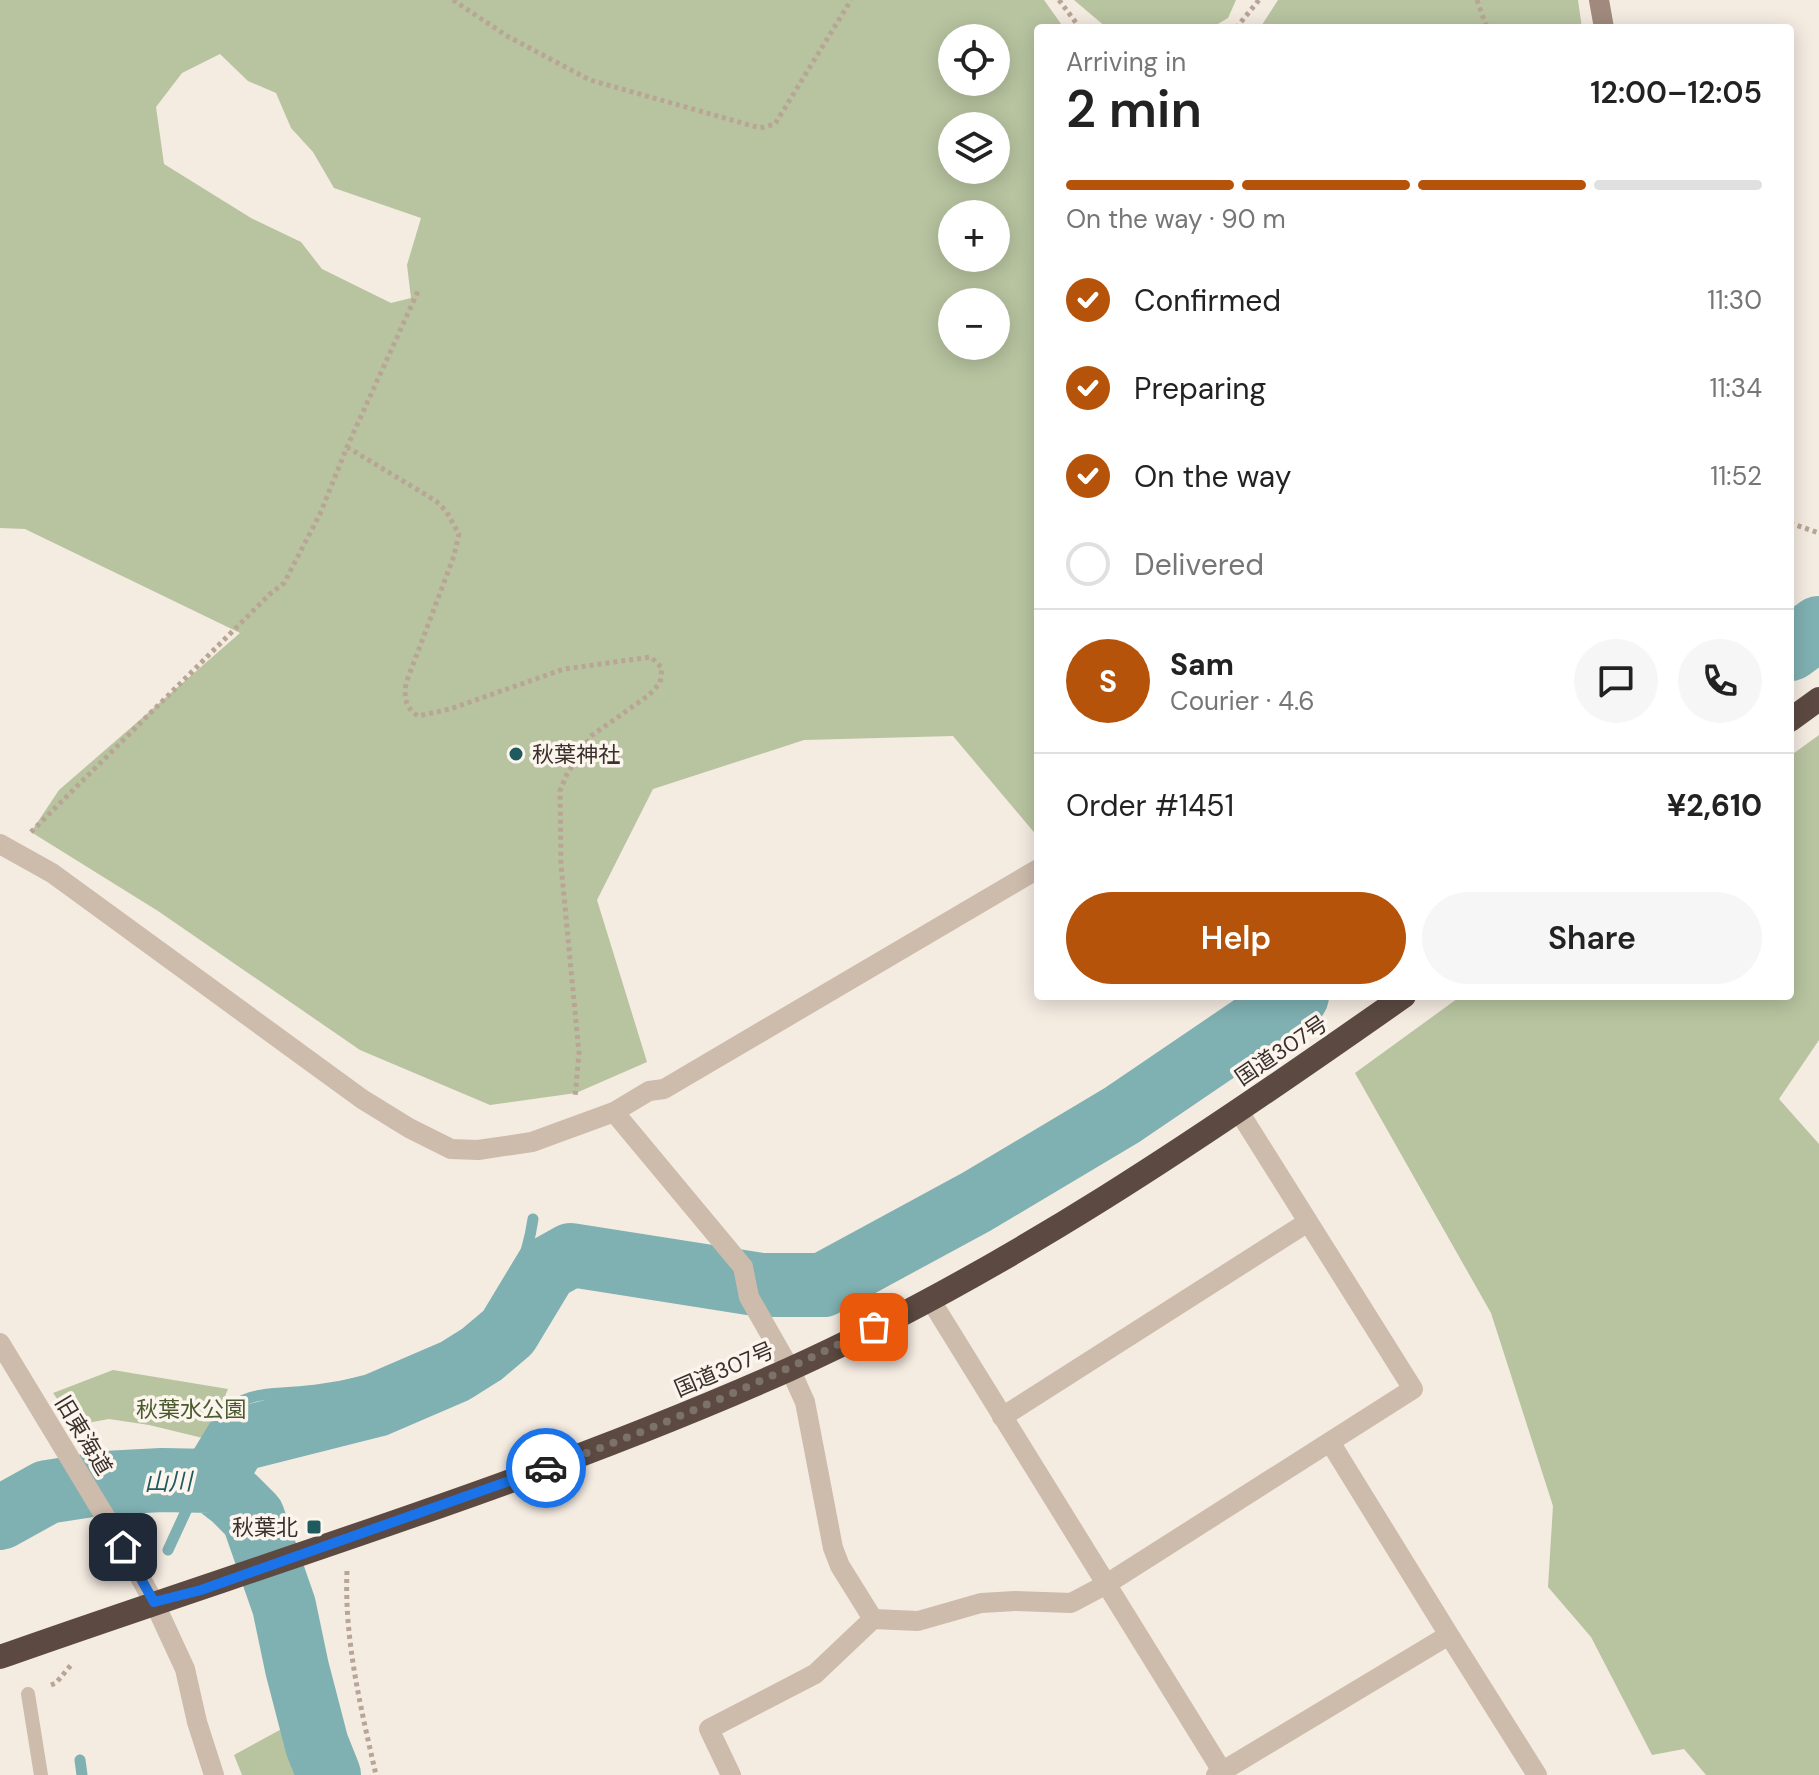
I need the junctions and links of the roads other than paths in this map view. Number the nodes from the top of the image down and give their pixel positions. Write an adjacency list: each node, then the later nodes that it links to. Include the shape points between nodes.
1 (1599, 0): 2 (street)
2 (1603, 24)
3 (1819, 699): 4 (highway)
4 (1794, 717)
5 (6, 848): 9 (street, via 52,873 362,1099 451,1149 532,1142)
6 (1034, 871): 9 (street, via 664,1089 649,1091)
7 (1398, 1000): 8 (highway, 国道307号)
8 (1238, 1110): 10 (street); 11 (highway, 国道307号, via 1088,1209)
9 (614, 1112): 13 (street, via 743,1267 749,1297)
10 (1308, 1222): 14 (street); 15 (street, via 1413,1389)
11 (930, 1299): 13 (highway, 国道307号); 14 (street)
12 (0, 1343): 17 (street, 旧東海道)
13 (790, 1369): 17 (highway, 国道307号, via 610,1445); 18 (street, via 805,1402 833,1548)
14 (1002, 1417): 16 (street)
15 (1330, 1442): 16 (street); 19 (street)
16 (1105, 1585): 18 (street, via 1071,1603 981,1603 918,1621); 22 (street)
17 (154, 1602): 20 (highway, 国道307号); 24 (street, 旧東海道, via 185,1669)
18 (873, 1619): 25 (street, via 815,1674 709,1729)
19 (1449, 1635): 22 (street); 26 (street)
20 (0, 1657)
21 (28, 1694): 23 (lane)
22 (1219, 1773)
23 (41, 1775)
24 (214, 1775)
25 (731, 1775)
26 (1537, 1775)

